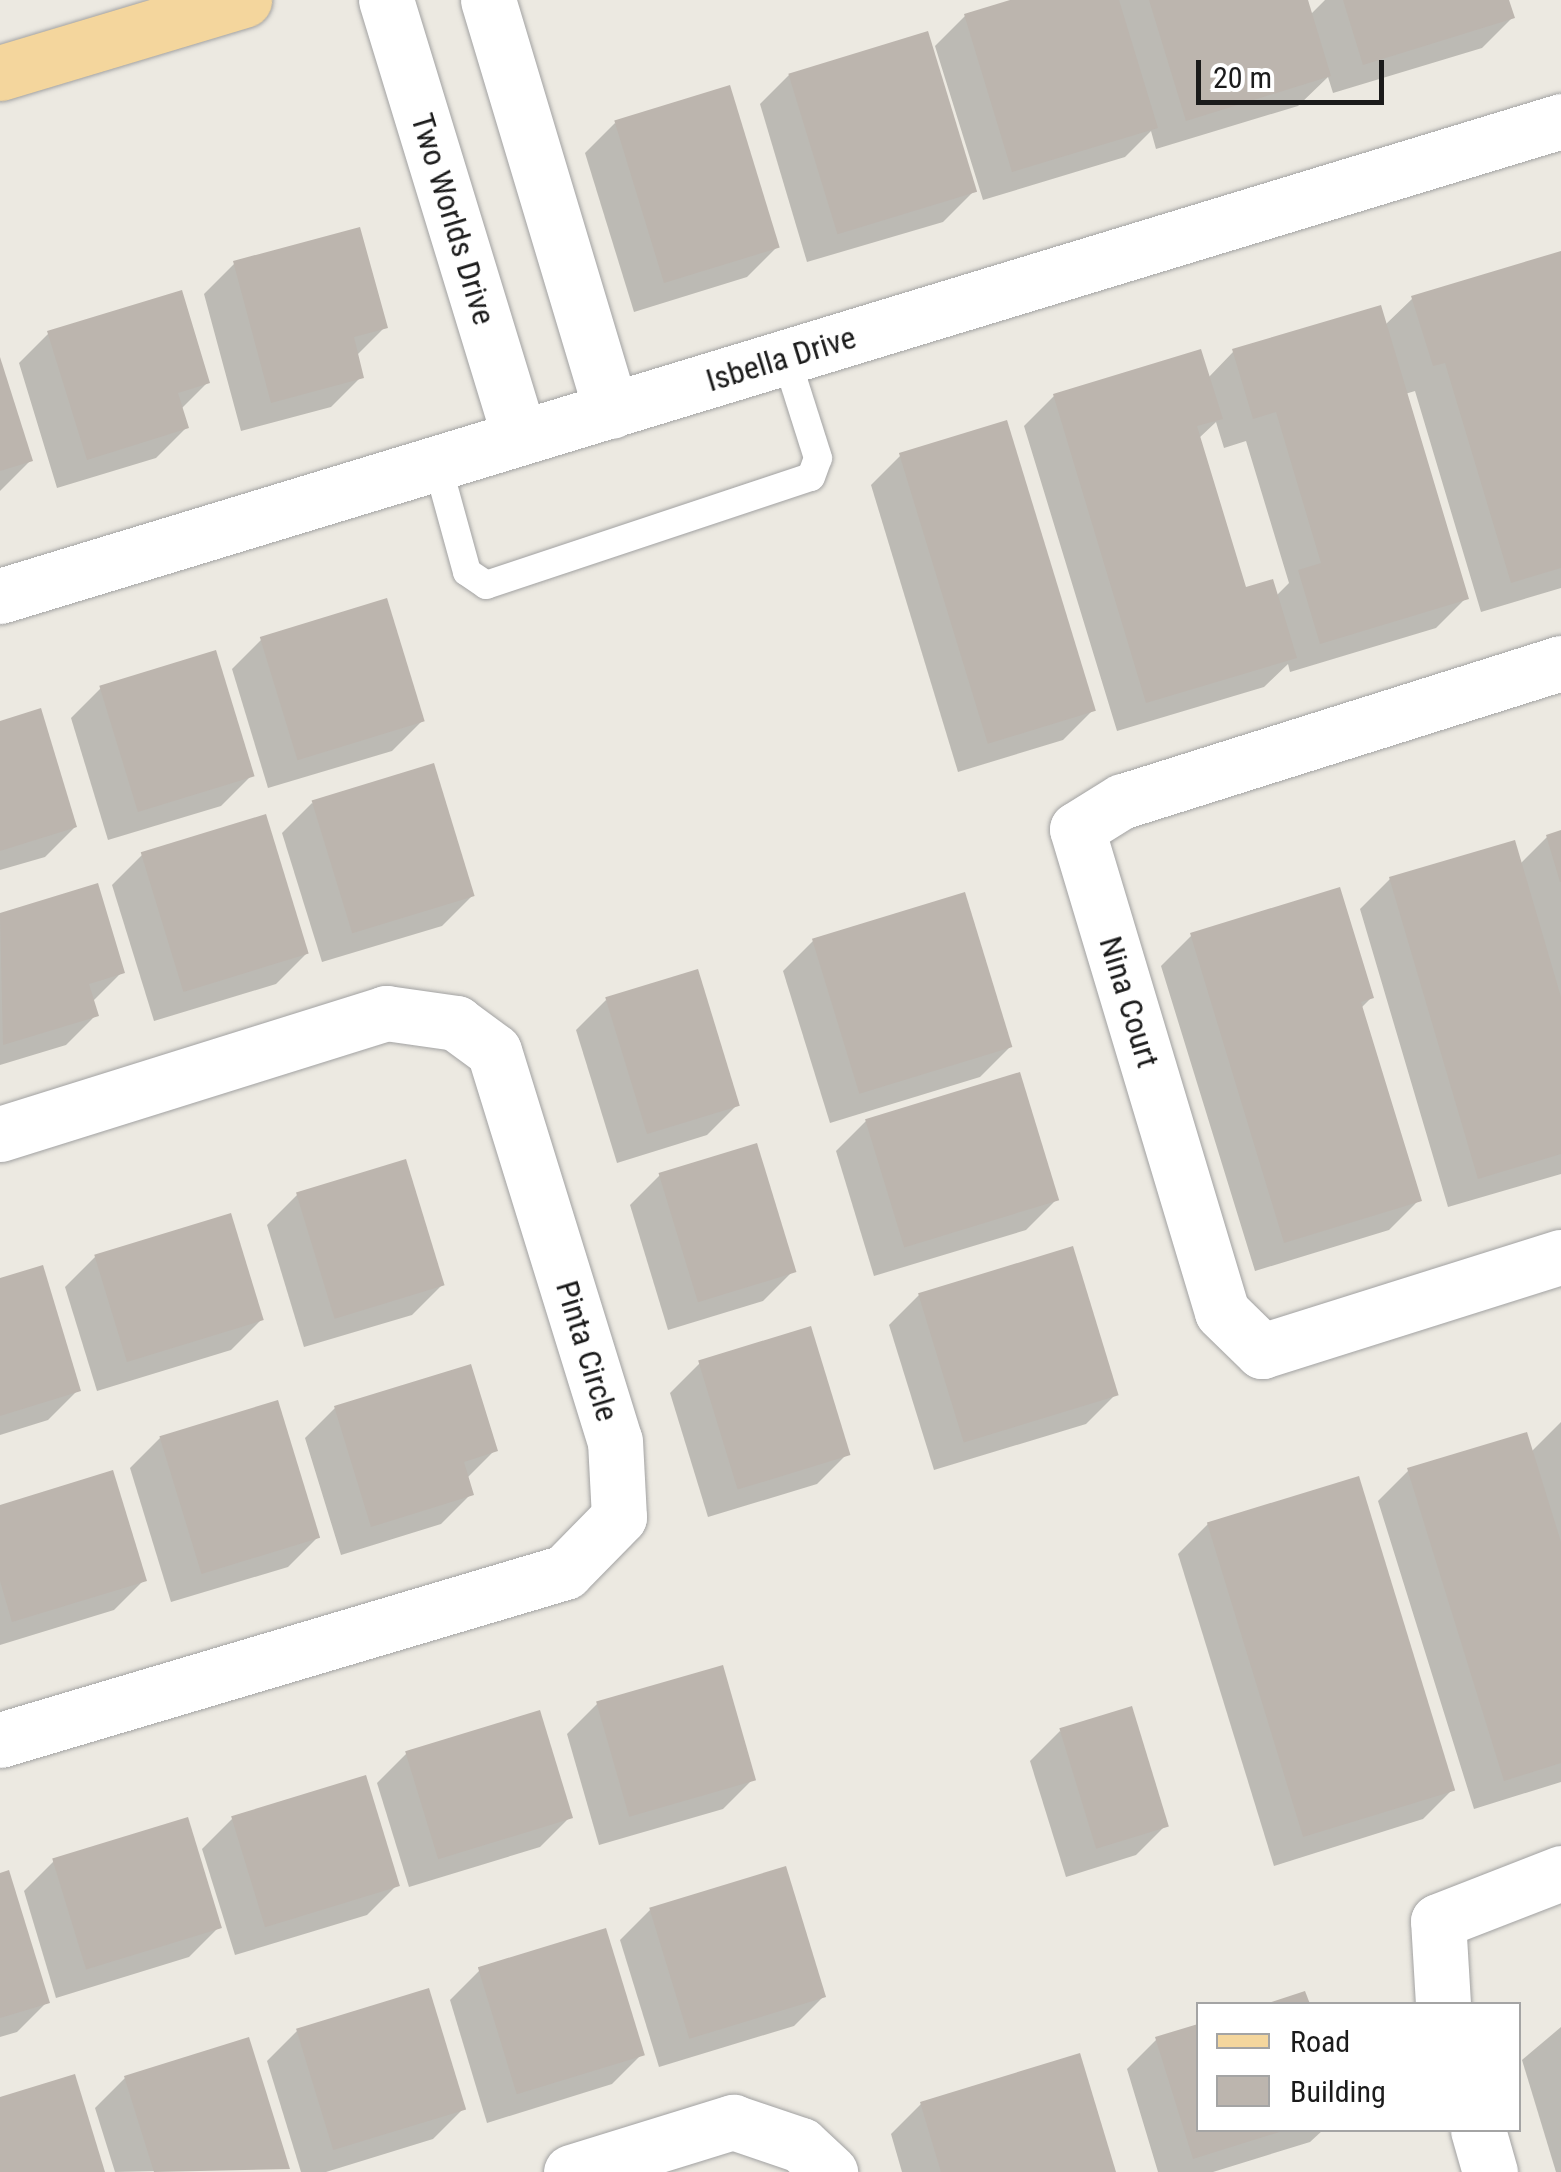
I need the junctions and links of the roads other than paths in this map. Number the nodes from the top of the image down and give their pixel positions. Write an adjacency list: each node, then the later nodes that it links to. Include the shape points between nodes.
1 (244, 0): 4 (main road)
2 (386, 0): 9 (street, Two Worlds Drive)
3 (488, 0): 8 (street)
4 (181, 9): 5 (main road)
5 (0, 74)
6 (1561, 121): 7 (street, Isbella Drive)
7 (786, 357): 8 (street, Isbella Drive); 10 (lane, via 818,458 811,477 486,585 467,572)
8 (611, 410): 9 (street, Isbella Drive)
9 (520, 437): 10 (street, Isbella Drive)
10 (437, 463): 11 (street, Isbella Drive)
11 (0, 596)
12 (1561, 663): 14 (street, Nina Court, via 1122,800 1077,829 1222,1312 1262,1351)
13 (0, 1134): 15 (street, Pinta Circle, via 386,1012 456,1024 494,1052 615,1441 619,1517 565,1572)
14 (1561, 1256)
15 (0, 1740)
16 (1561, 1873): 17 (street, via 1438,1921)
17 (1443, 2002)
18 (1479, 2132): 21 (street)
19 (571, 2172): 20 (street, via 733,2122 801,2144)
20 (830, 2172)
21 (1490, 2172)

